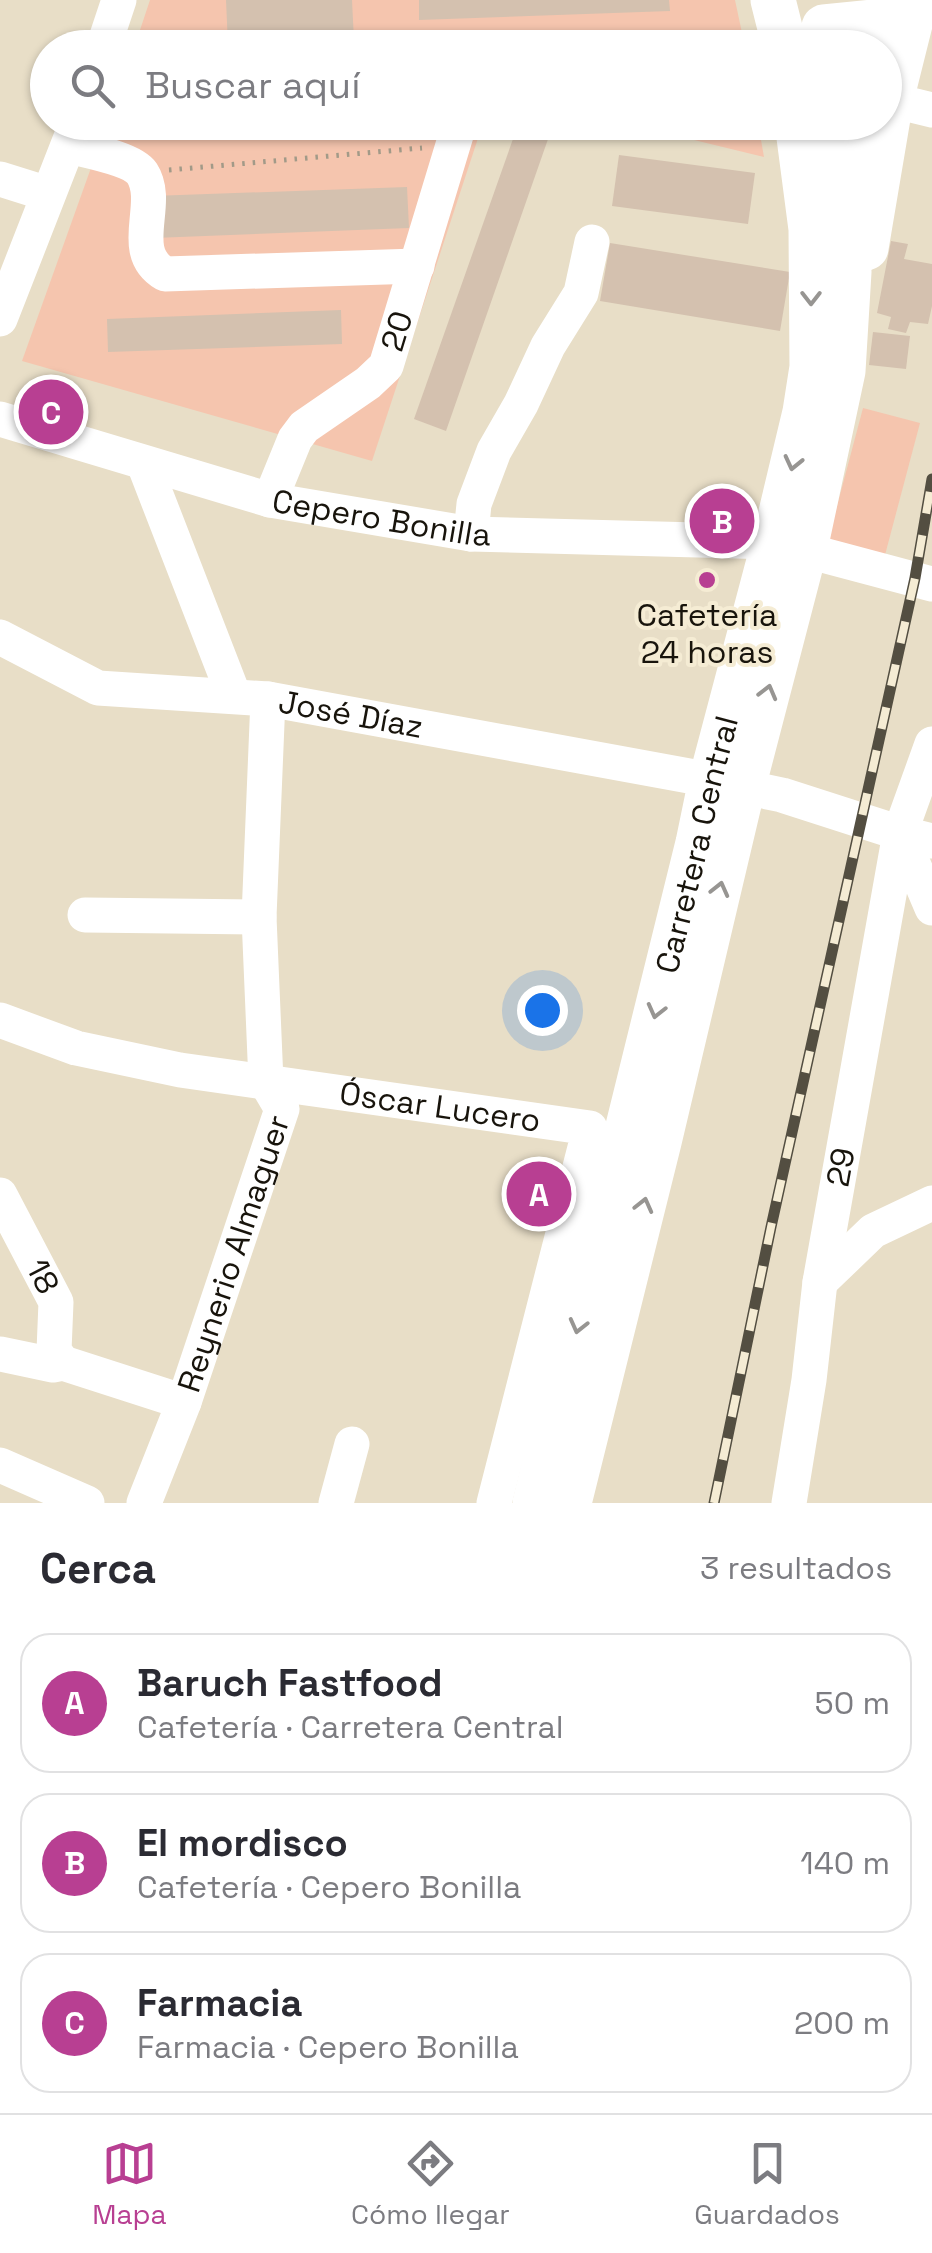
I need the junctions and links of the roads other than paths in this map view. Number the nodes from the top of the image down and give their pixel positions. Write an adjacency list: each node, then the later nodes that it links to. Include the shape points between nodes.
1 (120, 0): 4 (street)
2 (773, 0): 5 (main road)
3 (914, 9): 5 (main road); 6 (main road)
4 (109, 30)
5 (813, 30)
6 (904, 112)
7 (70, 140): 14 (street)
8 (85, 140): 17 (street, via 141,172 147,255 165,274)
9 (455, 140): 17 (street, 20)
10 (800, 140): 15 (main road, Carretera Central)
11 (897, 140): 19 (main road)
12 (842, 143): 15 (main road); 19 (main road, Carretera Central, via 849,272)
13 (0, 179): 14 (street)
14 (48, 194): 18 (street)
15 (810, 229): 24 (main road, Carretera Central, one-way to 24, via 812,367)
16 (592, 242): 23 (street, via 581,293 494,451 474,504)
17 (418, 266): 22 (street, 20, via 386,366 304,427)
18 (0, 319)
19 (843, 371): 24 (main road, Carretera Central)
20 (0, 419): 21 (street, Cepero Bonilla)
21 (144, 464): 22 (street, Cepero Bonilla); 27 (street, Reynerio Almaguer)
22 (270, 500): 23 (street, Cepero Bonilla)
23 (471, 534): 24 (street, Cepero Bonilla)
24 (790, 546): 25 (street, Cepero Bonilla); 29 (main road, Carretera Central)
25 (932, 584)
26 (0, 637): 27 (street, José Díaz, via 98,688)
27 (251, 698): 29 (street, José Díaz); 33 (street, Reynerio Almaguer)
28 (932, 744): 30 (street, 29)
29 (727, 783): 30 (street, José Díaz); 48 (main road, Carretera Central, one-way to 48, via 698,843); 49 (main road, Carretera Central, one-way to 29, via 659,1142)
30 (916, 837): 31 (street); 38 (street, 29)
31 (932, 908)
32 (85, 915): 33 (street)
33 (259, 917): 35 (street, Reynerio Almaguer)
34 (0, 1020): 35 (street, Óscar Lucero, via 76,1048)
35 (266, 1082): 41 (street, Reynerio Almaguer, via 282,1109); 47 (street, Óscar Lucero, via 590,1128)
36 (0, 1195): 40 (street, 18, via 56,1302 54,1351)
37 (932, 1203): 38 (street, via 873,1231)
38 (820, 1282): 50 (street, 29)
39 (0, 1354): 40 (street)
40 (63, 1364): 41 (street)
41 (184, 1402): 45 (street, Reynerio Almaguer)
42 (352, 1444): 46 (street)
43 (0, 1465): 44 (street)
44 (87, 1503)
45 (144, 1503)
46 (336, 1503)
47 (494, 1503)
48 (534, 1503)
49 (569, 1503)
50 (789, 1503)

